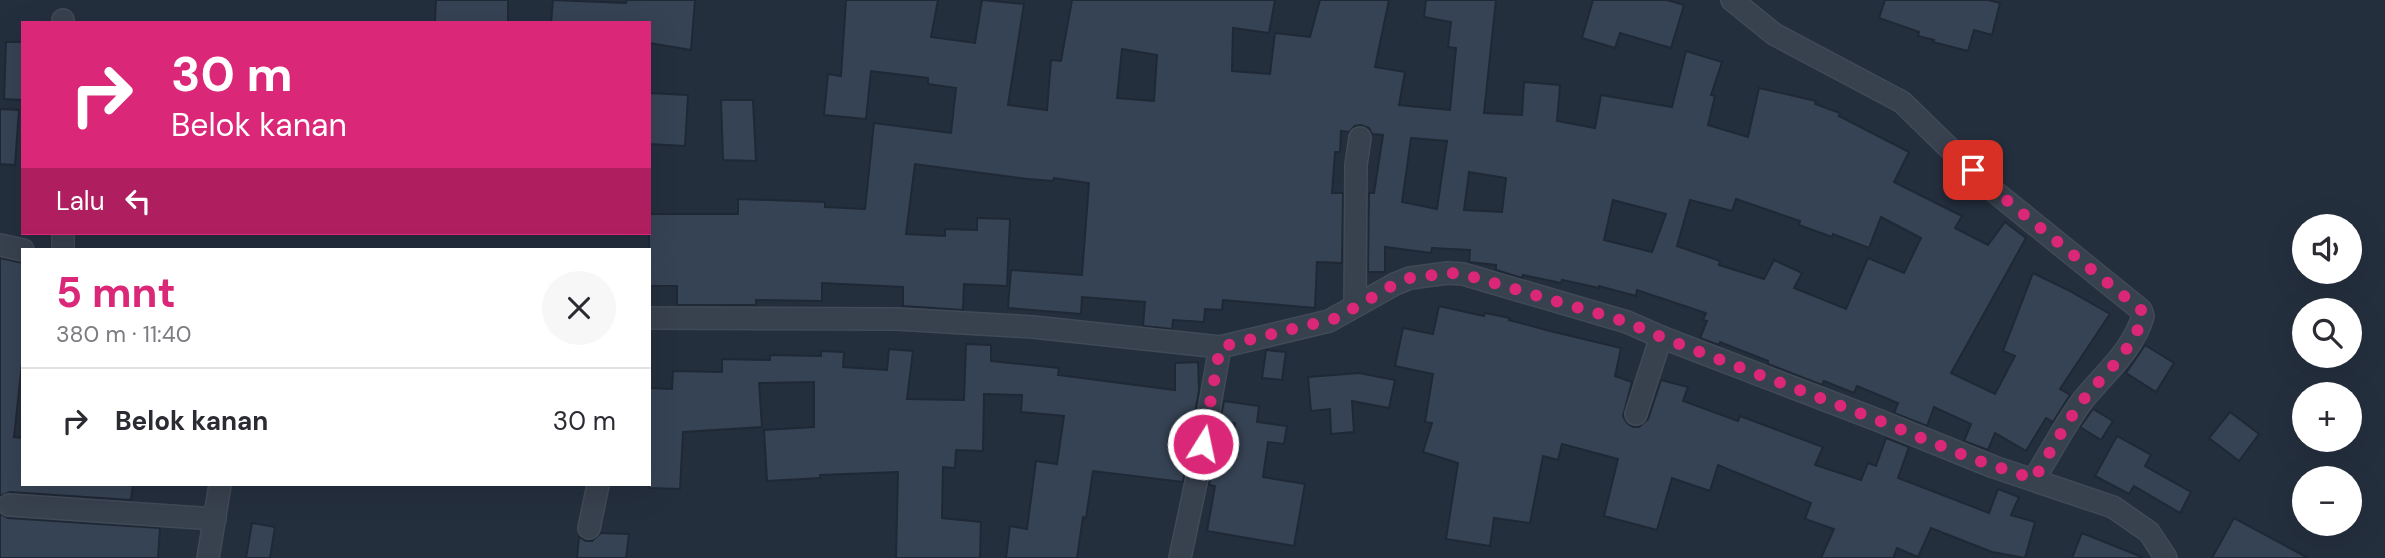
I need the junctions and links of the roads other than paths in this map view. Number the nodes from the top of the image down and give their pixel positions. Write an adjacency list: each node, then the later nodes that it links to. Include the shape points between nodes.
1 (1732, 0): 10 (street, via 1774,34 1902,102 1990,187 2141,310 2136,336 2082,401)
2 (1360, 138): 5 (street)
3 (0, 245): 4 (street)
4 (21, 250)
5 (1355, 306): 7 (street, via 1410,278 1463,274 1627,322); 8 (street, via 1329,320)
6 (651, 318): 8 (street, via 897,319 1033,327)
7 (1661, 337): 9 (street); 10 (street)
8 (1220, 347): 17 (street)
9 (1636, 414)
10 (2034, 479): 18 (street, via 2113,507 2149,533)
11 (220, 486): 14 (street)
12 (598, 486): 15 (street)
13 (9, 505): 14 (street)
14 (215, 519): 16 (street)
15 (589, 528)
16 (208, 558)
17 (1180, 558)
18 (2166, 558)

